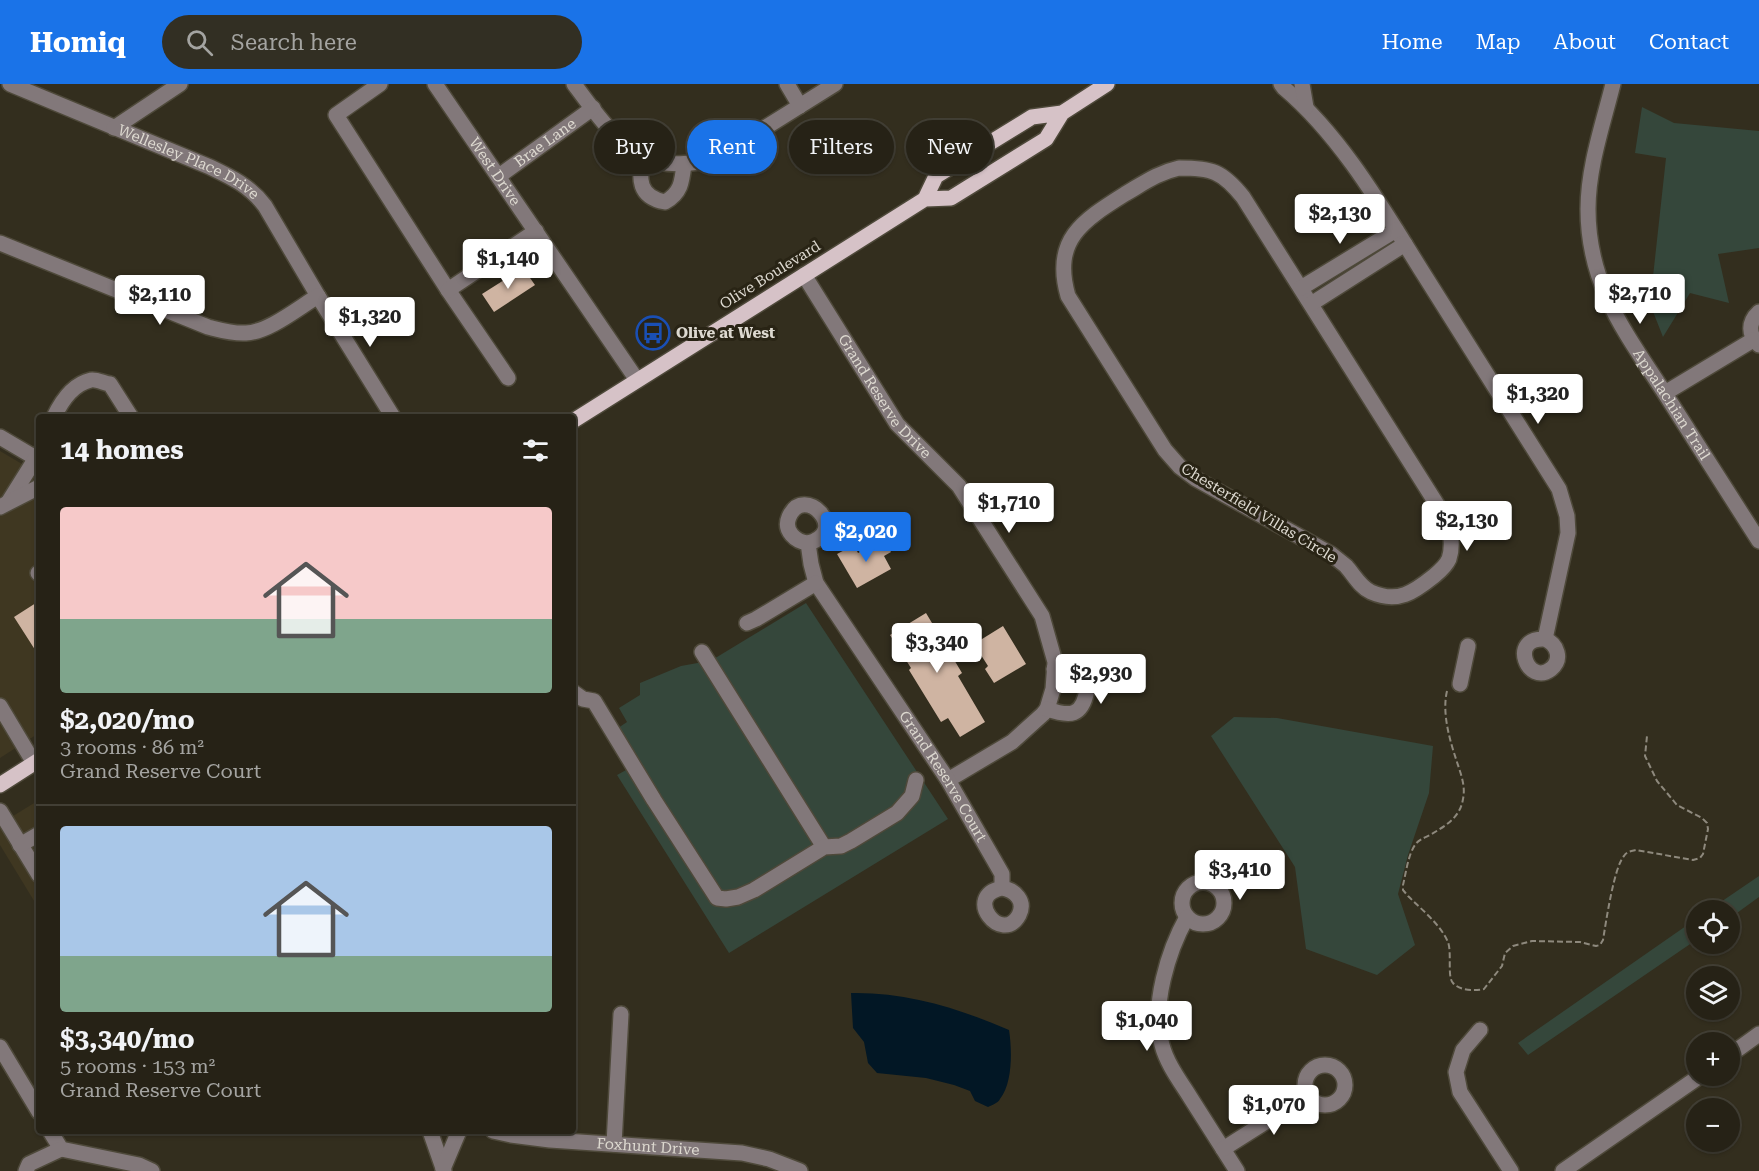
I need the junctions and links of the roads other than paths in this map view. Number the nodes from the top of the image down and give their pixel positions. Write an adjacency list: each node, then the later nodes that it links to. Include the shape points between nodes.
1 (10, 84): 17 (street, Wellesley Place Drive)
2 (180, 84): 17 (street)
3 (380, 84): 29 (street, via 336,115)
4 (435, 84): 21 (street, West Drive)
5 (574, 84): 14 (street)
6 (787, 84): 12 (street)
7 (834, 84): 12 (street)
8 (1107, 84): 15 (main road, Olive Boulevard)
9 (1281, 84): 13 (street)
10 (1302, 84): 13 (street)
11 (1613, 84): 36 (street, Appalachian Trail, via 1592,170 1589,238 1606,299)
12 (800, 106): 19 (street, via 715,159)
13 (1306, 107): 23 (street, via 1348,158)
14 (593, 108): 16 (street); 21 (street, Brae Lane)
15 (1062, 113): 22 (main road, Olive Boulevard, via 1046,139 951,198); 22 (main road, Olive Boulevard, via 1032,117 945,170 936,176)
16 (604, 120)
17 (114, 128): 30 (street, Wellesley Place Drive, via 210,167 255,193)
18 (675, 163): 19 (street)
19 (684, 164): 20 (street, via 675,197 665,202 653,200 643,189)
20 (640, 174)
21 (499, 176): 24 (street, West Drive)
22 (925, 199): 27 (main road, Olive Boulevard)
23 (1396, 230): 26 (street); 28 (street)
24 (536, 231): 29 (street); 35 (street, West Drive)
25 (0, 243): 30 (street, via 228,332 248,333 268,327)
26 (1405, 244): 31 (street); 50 (street, via 1559,489 1568,533)
27 (804, 275): 35 (main road, Olive Boulevard); 53 (street, Grand Reserve Drive, via 897,424 959,486 1030,596 1042,616)
28 (1301, 288): 31 (street, Chesterfield Villas Circle); 31 (street, Chesterfield Villas Circle, via 1243,197 1221,174 1208,169 1162,171 1083,223 1073,235 1064,258 1063,279 1068,296 1174,461 1196,478 1331,554 1370,592 1406,596 1444,568 1451,539 1448,522)
29 (448, 290): 34 (street)
30 (318, 296): 39 (street, Wellesley Place Drive)
31 (1311, 304)
32 (1759, 312): 33 (street, via 1750,327)
33 (1756, 342): 36 (street)
34 (507, 378)
35 (637, 380): 40 (main road, Olive Boulevard)
36 (1665, 393): 46 (street, Appalachian Trail)
37 (55, 414): 38 (street, via 61,401 76,387 92,380 110,384)
38 (129, 414)
39 (391, 414)
40 (576, 419)
41 (0, 437): 42 (street)
42 (36, 456)
43 (36, 460): 45 (street)
44 (36, 488): 45 (street)
45 (5, 504)
46 (1759, 541)
47 (808, 543): 48 (street, Grand Reserve Court)
48 (816, 583): 49 (street); 61 (street, Grand Reserve Court)
49 (747, 622)
50 (1545, 639)
51 (1468, 646): 54 (street)
52 (702, 652): 66 (street)
53 (1054, 669): 57 (street, Grand Reserve Drive); 57 (street, via 1082,682 1087,690 1081,709 1072,714)
54 (1454, 687)
55 (576, 694): 66 (street, via 594,700 717,898 738,897 754,890)
56 (0, 706): 58 (street)
57 (1047, 709): 61 (street, via 1012,742)
58 (36, 760)
59 (36, 763): 62 (main road)
60 (916, 780): 66 (street, via 912,796 897,813 841,846)
61 (948, 780): 68 (street, Grand Reserve Court, via 1002,874)
62 (0, 785)
63 (0, 811): 65 (street)
64 (36, 836): 65 (street)
65 (20, 845): 67 (street)
66 (824, 847)
67 (36, 870)
68 (1002, 888)
69 (1187, 917): 84 (street, via 1166,972 1158,1024 1162,1046 1173,1069)
70 (621, 1014): 82 (street)
71 (1480, 1030): 90 (street, via 1463,1050 1456,1072 1460,1092)
72 (1759, 1034): 74 (street)
73 (0, 1047): 77 (street)
74 (1740, 1048)
75 (1686, 1086): 91 (street)
76 (1308, 1095): 84 (street)
77 (36, 1107)
78 (52, 1134): 83 (street)
79 (431, 1134): 85 (street)
80 (458, 1134): 85 (street)
81 (507, 1134): 82 (street, Foxhunt Drive)
82 (614, 1144): 88 (street, Foxhunt Drive, via 742,1153)
83 (61, 1149): 86 (street, via 29,1164); 87 (street)
84 (1223, 1149): 89 (street)
85 (444, 1170)
86 (26, 1171)
87 (152, 1171)
88 (800, 1171)
89 (1237, 1171)
90 (1511, 1171)
91 (1563, 1171)

